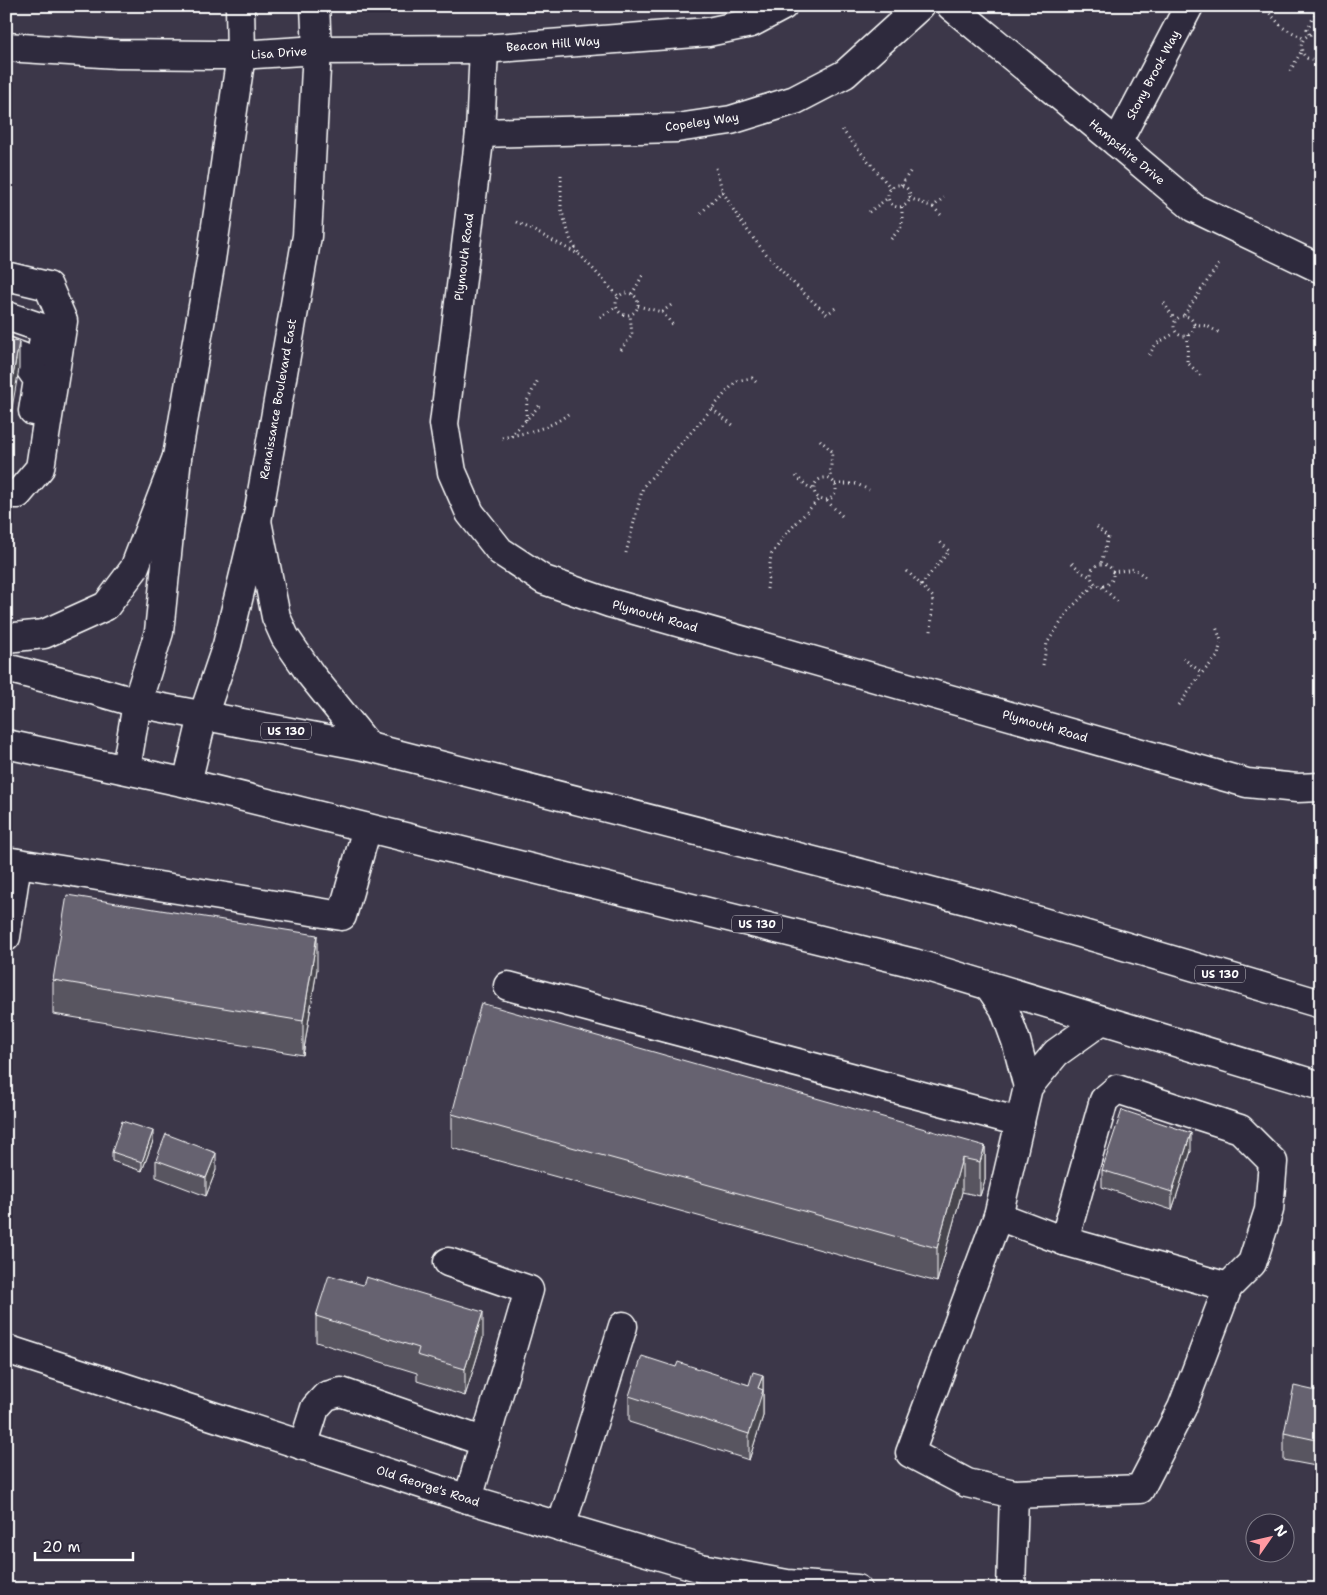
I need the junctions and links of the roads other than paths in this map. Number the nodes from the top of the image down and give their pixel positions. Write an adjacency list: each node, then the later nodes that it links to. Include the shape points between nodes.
1 (240, 6): 10 (main road)
2 (315, 6): 9 (main road, Renaissance Boulevard East)
3 (783, 6): 8 (main road, Beacon Hill Way, via 751,23 708,32)
4 (920, 6): 11 (main road, Copeley Way, via 844,74 796,100 731,120 677,128)
5 (951, 6): 12 (main road, Hampshire Drive)
6 (1189, 6): 12 (main road, Stony Brook Way)
7 (6, 47): 10 (main road, Lisa Drive, via 117,54)
8 (484, 49): 9 (main road, Beacon Hill Way); 11 (main road, Plymouth Road)
9 (317, 50): 10 (main road, Lisa Drive); 20 (main road, Renaissance Boulevard East, via 306,236)
10 (241, 55): 18 (main road, via 211,260)
11 (480, 133): 29 (main road, Plymouth Road, via 444,424 452,472 470,513 500,551 544,580 629,608 1247,784)
12 (1117, 143): 13 (main road, Hampshire Drive, via 1194,208)
13 (1321, 269)
14 (6, 276): 19 (main road, via 48,286 63,322 40,468)
15 (8, 317): 17 (main road, via 24,340 43,340)
16 (6, 352): 17 (main road, via 22,357)
17 (38, 380): 19 (main road)
18 (177, 457): 21 (main road, via 134,569 106,606 44,634); 23 (main road, via 158,632)
19 (12, 494)
20 (257, 521): 24 (main road, Renaissance Boulevard East, via 227,645); 26 (main road, via 276,617 285,637)
21 (6, 638)
22 (6, 668): 23 (main road, US 130)
23 (138, 703): 24 (main road, US 130); 27 (main road)
24 (203, 716): 26 (main road, US 130); 28 (main road, Renaissance Boulevard East)
25 (6, 744): 27 (main road, US 130)
26 (369, 747): 35 (main road, US 130, via 985,905)
27 (126, 769): 28 (main road, US 130)
28 (187, 783): 30 (main road, US 130)
29 (1321, 787)
30 (367, 828): 31 (main road, via 342,916); 34 (main road, US 130, via 914,963)
31 (12, 862): 32 (main road)
32 (6, 937)
33 (508, 986): 39 (main road)
34 (989, 986): 36 (main road, US 130); 38 (main road, via 1004,1008)
35 (1321, 1004)
36 (1102, 1020): 37 (main road, US 130); 38 (main road, via 1056,1053)
37 (1321, 1086)
38 (1028, 1087): 39 (main road)
39 (1020, 1122): 40 (main road)
40 (998, 1216): 41 (main road); 48 (main road, via 910,1453 967,1483)
41 (1064, 1241): 43 (main road); 43 (main road, via 1104,1100 1116,1089 1240,1129 1273,1162 1268,1210 1252,1263)
42 (448, 1262): 46 (main road, via 529,1290)
43 (1228, 1287): 48 (main road, via 1182,1408 1140,1489)
44 (623, 1326): 50 (main road)
45 (6, 1349): 47 (main road, Old George's Road)
46 (485, 1442): 47 (main road, via 341,1392 326,1396 315,1408); 49 (main road)
47 (303, 1446): 49 (main road, Old George's Road)
48 (1014, 1494): 53 (main road)
49 (468, 1499): 50 (main road, Old George's Road)
50 (561, 1527): 51 (main road, Old George's Road, via 701,1568)
51 (786, 1586): 52 (main road, Old George's Road)
52 (857, 1589)
53 (1011, 1589)

